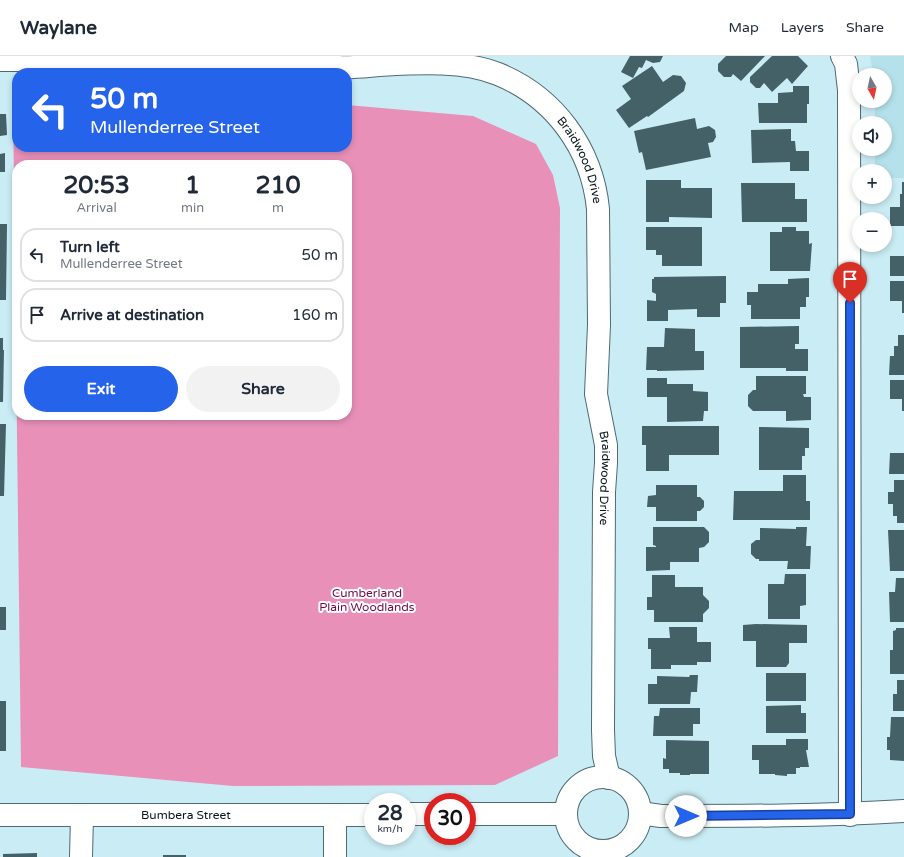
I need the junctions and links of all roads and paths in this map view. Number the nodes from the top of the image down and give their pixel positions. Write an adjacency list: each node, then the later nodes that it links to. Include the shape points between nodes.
1 (842, 56): 9 (street, via 846,64 849,90)
2 (140, 58): 3 (street, Braidwood Drive); 4 (street, Braidwood Drive, via 296,58 339,67 449,64 480,69 497,74 525,88 553,110 574,136 588,164 598,209 599,353 596,385 606,445 603,730 604,756)
3 (0, 60)
4 (609, 778): 6 (street, via 621,782 631,790); 8 (street, via 598,777 579,786 567,804)
5 (904, 811): 9 (street)
6 (640, 813): 9 (street, via 660,816); 14 (street, via 638,825 632,836 624,844)
7 (476, 814): 8 (street)
8 (566, 814): 14 (street, via 567,825 576,839)
9 (850, 814)
10 (0, 815): 11 (street, Bumbera Street)
11 (82, 815): 12 (street, Bumbera Street); 15 (street)
12 (335, 815): 13 (street, Bumbera Street); 16 (street)
13 (364, 815)
14 (601, 854)
15 (81, 857)
16 (335, 857)

